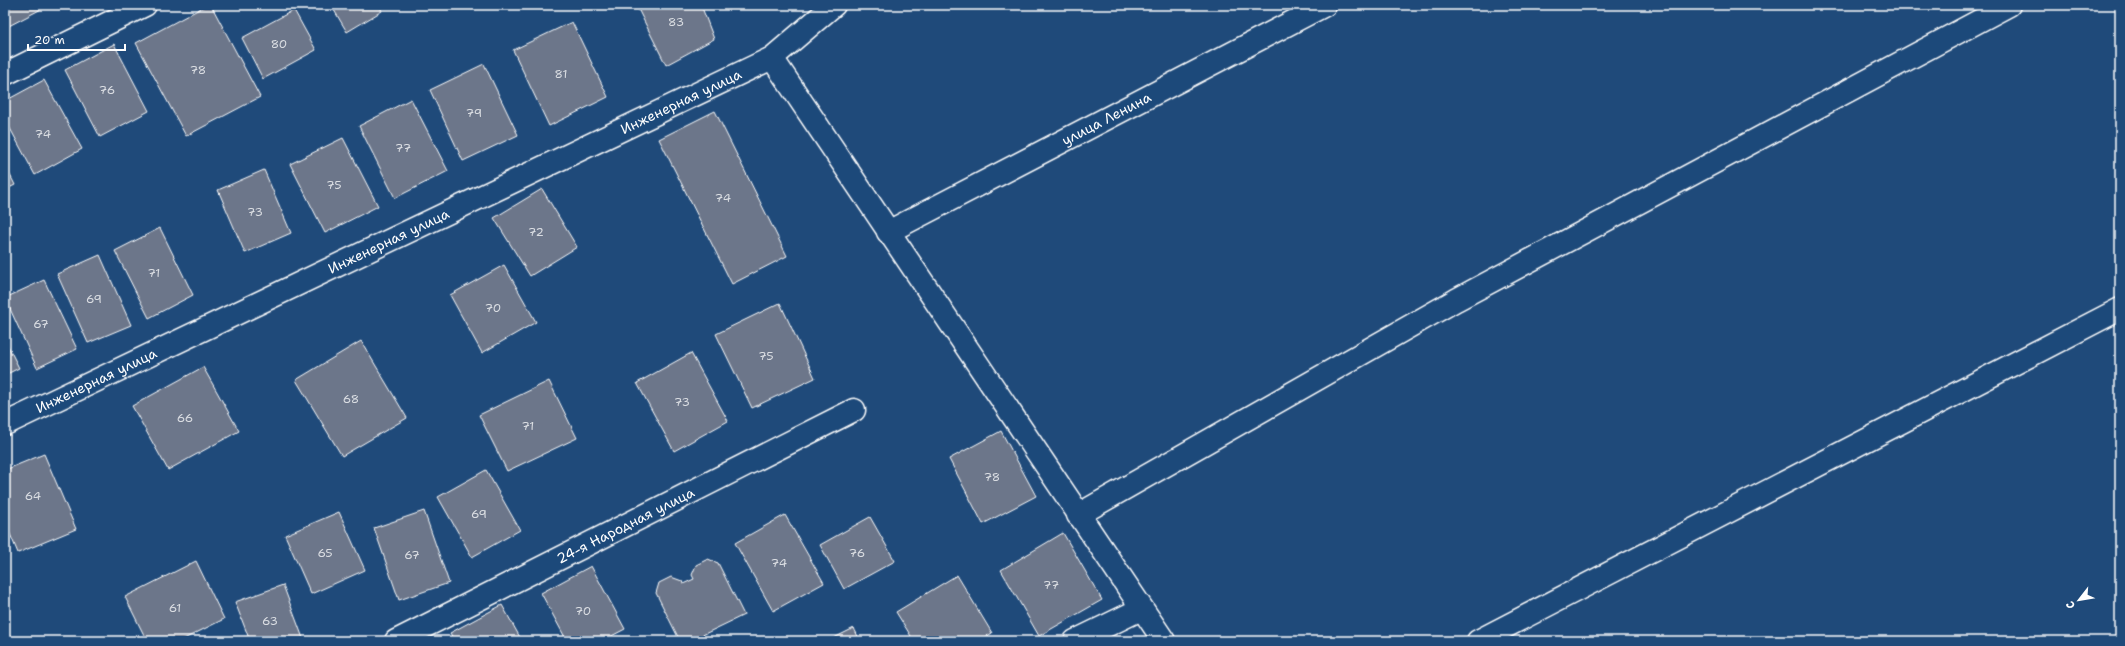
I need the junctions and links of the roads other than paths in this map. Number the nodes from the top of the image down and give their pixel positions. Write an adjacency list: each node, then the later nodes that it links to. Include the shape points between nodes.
1 (145, 5): 6 (street)
2 (834, 5): 5 (street, Инженерная улица)
3 (1325, 5): 7 (street, улица Ленина)
4 (2009, 5): 11 (street, via 1456,300)
5 (772, 58): 7 (street); 10 (street, Инженерная улица)
6 (5, 74)
7 (888, 232): 11 (street)
8 (2120, 309): 16 (street)
9 (854, 410): 13 (street, 24-я Народная улица)
10 (5, 424)
11 (1078, 515): 12 (street)
12 (1141, 609): 14 (street); 15 (street)
13 (396, 641)
14 (1076, 641)
15 (1164, 641)
16 (1478, 641)

